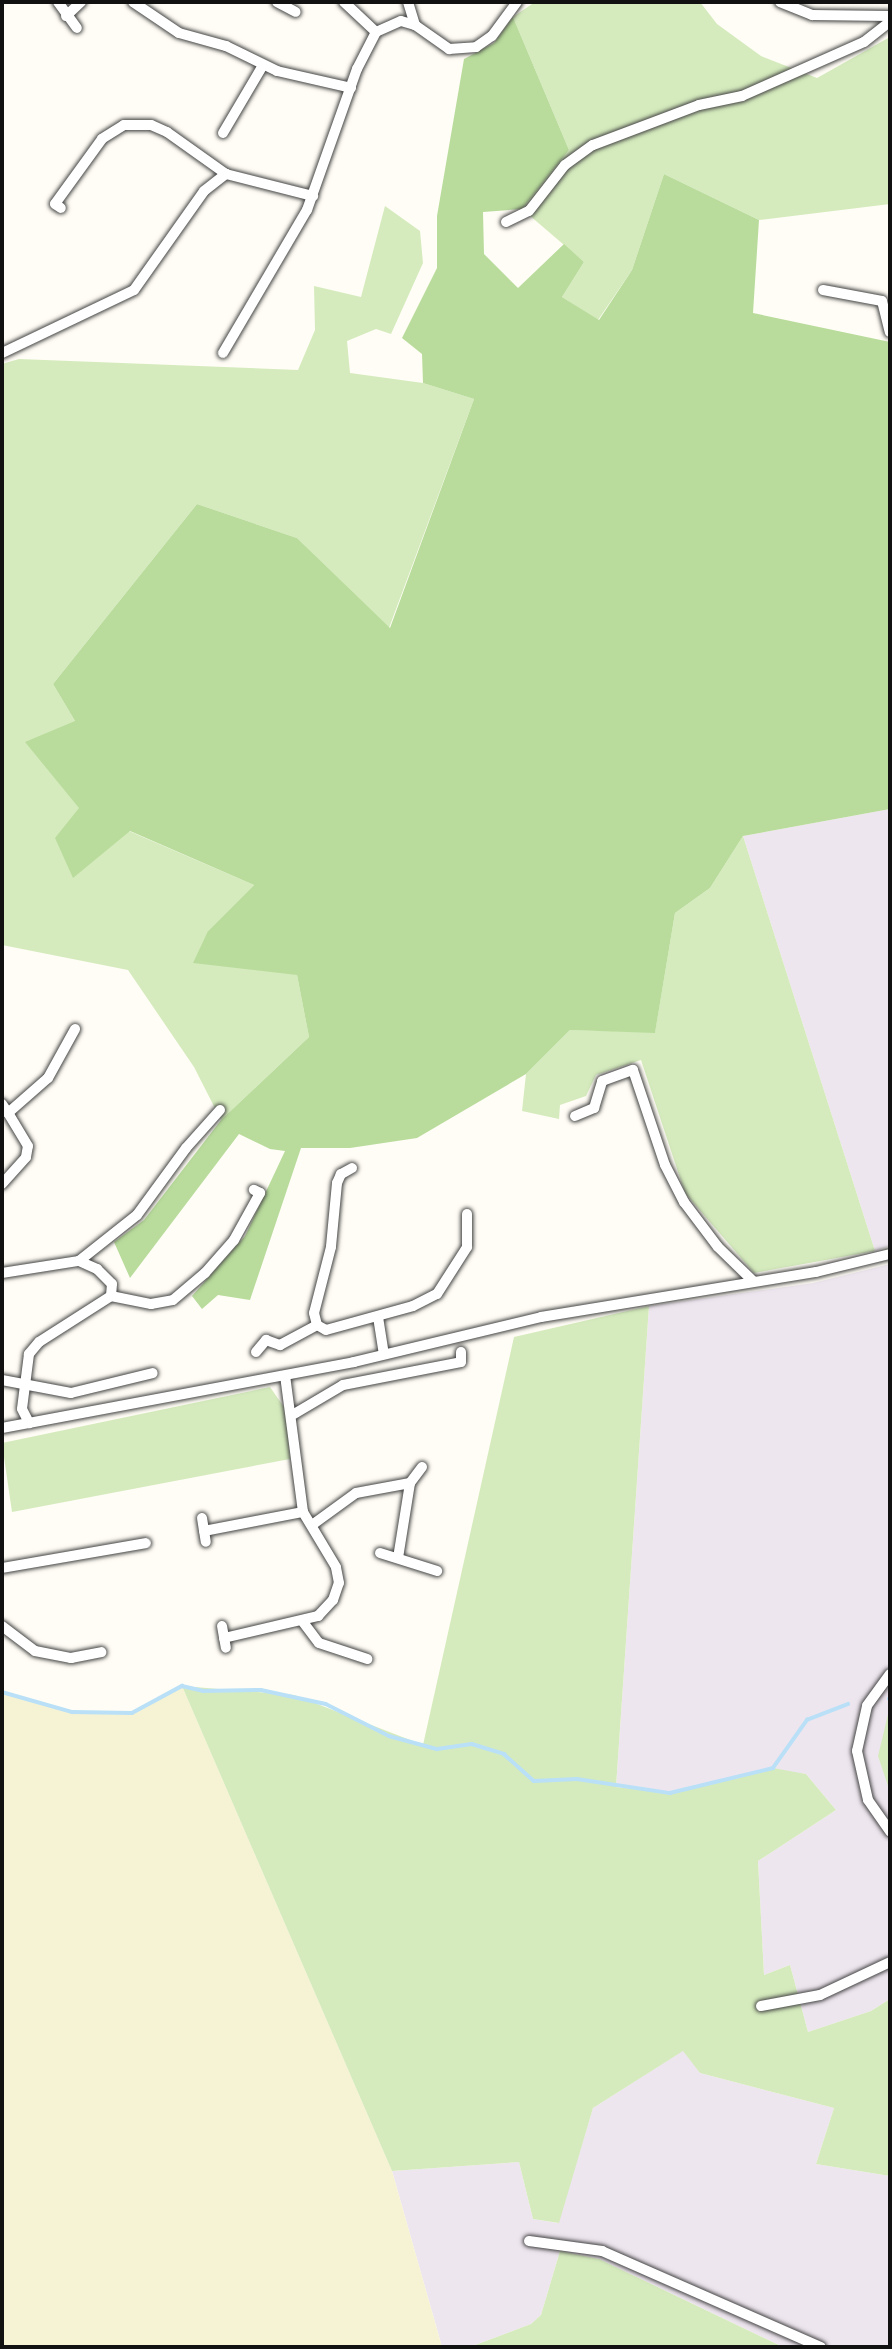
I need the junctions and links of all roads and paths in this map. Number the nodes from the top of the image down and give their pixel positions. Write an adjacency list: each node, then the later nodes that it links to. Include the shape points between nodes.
1 (58, 2): 10 (street)
2 (81, 2): 10 (street)
3 (133, 2): 15 (street, via 179,33 226,46)
4 (277, 2): 9 (street)
5 (344, 2): 14 (street)
6 (408, 2): 12 (street)
7 (517, 2): 12 (street, via 492,36 476,47 449,49)
8 (780, 2): 11 (street, via 812,15)
9 (296, 12)
10 (66, 16): 13 (street)
11 (890, 19): 21 (street, via 864,43 742,96 699,105 593,145 565,166 529,211)
12 (415, 25): 14 (street, via 401,21)
13 (78, 28)
14 (376, 32): 16 (street)
15 (263, 65): 16 (street); 17 (street)
16 (351, 88): 19 (street)
17 (223, 133)
18 (226, 174): 19 (street); 20 (street, via 167,132 151,125 124,125 102,139 55,204); 24 (street, via 204,191 134,290)
19 (313, 196): 25 (street, via 297,232)
20 (61, 208)
21 (506, 222)
22 (823, 289): 23 (street, via 882,301)
23 (890, 332)
24 (3, 348)
25 (223, 353)
26 (75, 1029): 27 (street, via 48,1078)
27 (5, 1109): 31 (street, via 27,1146 26,1157)
28 (220, 1110): 35 (street, via 186,1147 137,1216)
29 (575, 1116): 37 (street, via 594,1108 602,1081 633,1070 665,1165 684,1202 718,1247)
30 (352, 1168): 42 (street, via 341,1174 337,1183 332,1238 314,1313)
31 (2, 1184)
32 (254, 1189): 38 (street, via 260,1193 234,1240 173,1300 151,1304)
33 (467, 1214): 39 (street, via 467,1247)
34 (890, 1254): 37 (street)
35 (79, 1261): 36 (street); 38 (street, via 97,1269 112,1284)
36 (2, 1273)
37 (753, 1281): 45 (street, via 541,1317)
38 (111, 1296): 49 (street, via 39,1342 25,1367)
39 (434, 1296): 40 (street); 41 (street)
40 (442, 1307)
41 (377, 1317): 42 (street, via 326,1330); 45 (street)
42 (317, 1325): 43 (street, via 287,1342 266,1340)
43 (256, 1352)
44 (461, 1352): 50 (street, via 461,1362 344,1385)
45 (384, 1354): 47 (street)
46 (153, 1373): 49 (street, via 71,1393)
47 (285, 1376): 50 (street); 51 (street)
48 (2, 1380): 49 (street)
49 (26, 1387): 51 (street, via 22,1409)
50 (293, 1414): 55 (street)
51 (29, 1423): 52 (street)
52 (2, 1428)
53 (422, 1467): 54 (street)
54 (411, 1483): 57 (street, via 356,1493); 60 (street)
55 (303, 1512): 56 (street, via 205,1537); 57 (street)
56 (202, 1518)
57 (312, 1525): 63 (street, via 339,1583 333,1600)
58 (146, 1543): 61 (street)
59 (380, 1553): 60 (street)
60 (398, 1558): 62 (street)
61 (2, 1568)
62 (437, 1571)
63 (303, 1622): 65 (street); 67 (street, via 319,1643)
64 (2, 1626): 66 (street, via 35,1651 71,1658)
65 (224, 1637)
66 (101, 1653)
67 (367, 1658)
68 (890, 1674): 69 (street, via 867,1706 857,1751 867,1800)
69 (890, 1832)
70 (890, 1962): 71 (street, via 820,1995)
71 (761, 2006)
72 (529, 2241): 73 (street, via 602,2251)
73 (821, 2347)

